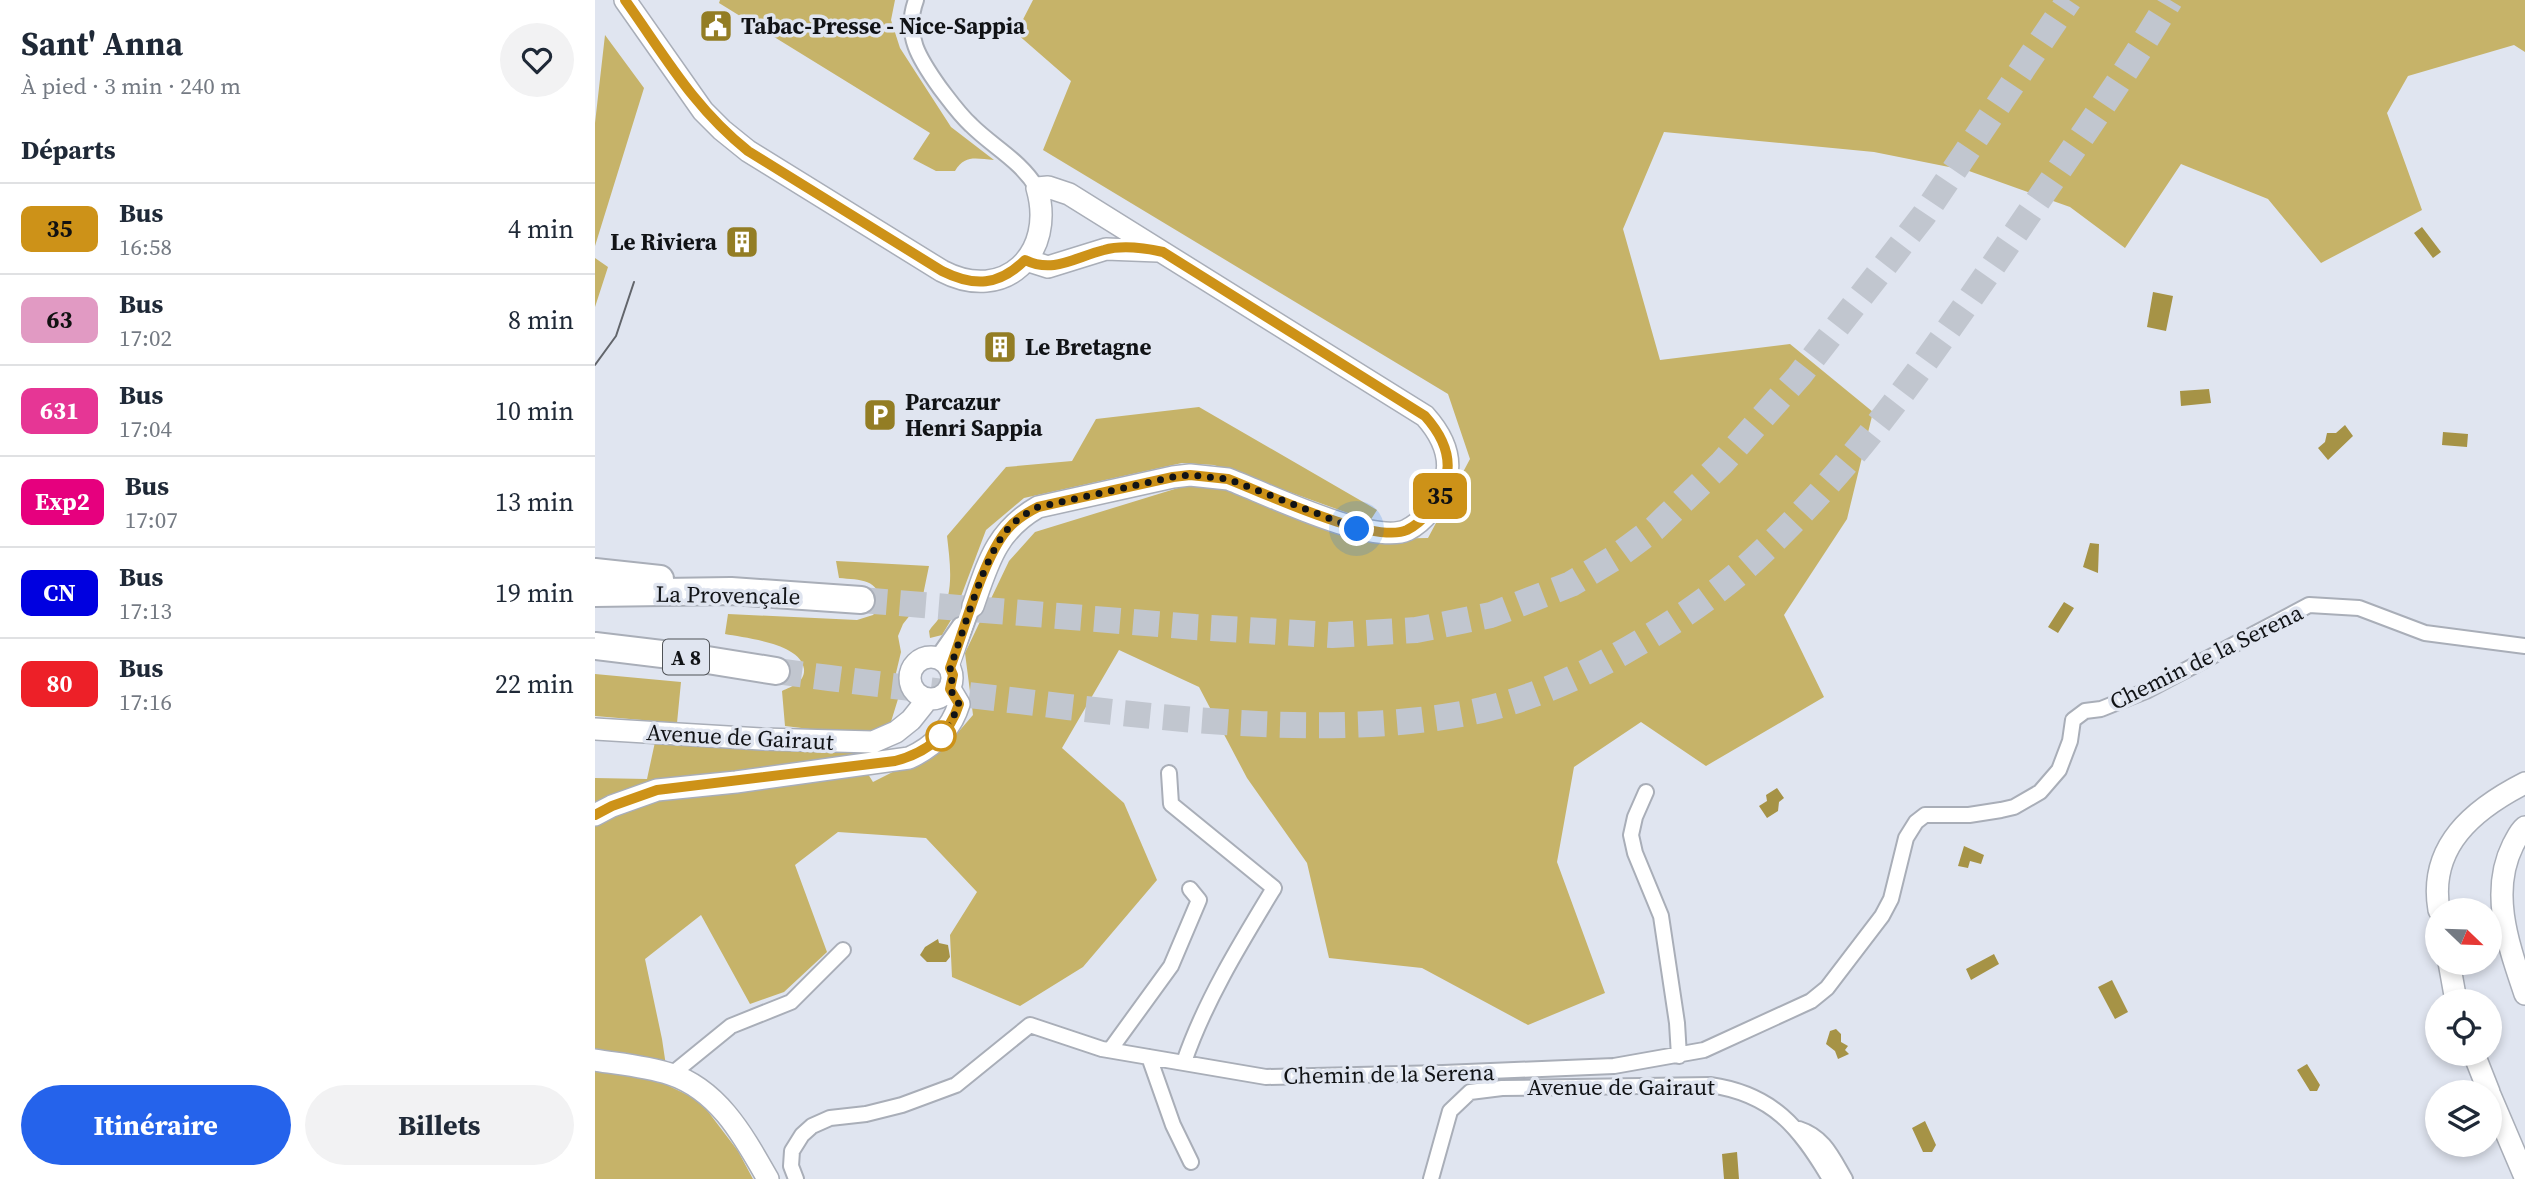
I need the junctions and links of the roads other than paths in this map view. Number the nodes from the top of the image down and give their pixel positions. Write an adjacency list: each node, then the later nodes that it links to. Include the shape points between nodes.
1 (625, 0): 5 (street, via 703,111 748,151 955,277 983,282 1000,279)
2 (916, 0): 3 (street, via 911,33 922,64 971,126 1022,167)
3 (1037, 188): 4 (street, via 1069,194); 5 (street, via 1042,217 1035,245)
4 (1163, 252): 5 (street, via 1106,249 1048,267); 10 (street, via 1425,416 1444,442 1448,463 1440,496 1407,530 1390,533 1357,529 1211,476 1173,477 1038,507 1006,531 992,552)
5 (1025, 260)
6 (595, 572): 7 (highway)
7 (731, 591): 8 (highway, La Provençale); 9 (highway, La Provençale)
8 (595, 593)
9 (861, 600)
10 (972, 606): 14 (street)
11 (595, 646): 13 (highway, A 8)
12 (2525, 646): 27 (street, Chemin de la Serena, via 2425,632 2359,608 2308,605 2146,691 2085,711 2073,720 2059,770 2040,792 2014,807 1969,815 1925,815 1916,822 1906,838 1891,899 1882,916 1827,988 1811,1001 1718,1045)
13 (776, 671)
14 (946, 671): 15 (street, via 940,698); 15 (street, via 925,658 916,663 910,679); 20 (street, Avenue de Gairaut, via 959,704 944,734 909,758 657,790)
15 (920, 695): 16 (street, Avenue de Gairaut, via 884,739 873,742)
16 (595, 729)
17 (1169, 773): 30 (street, via 1171,804 1274,888 1194,1032)
18 (2525, 783): 23 (street, via 2494,799 2459,829 2440,869)
19 (1646, 792): 27 (street, via 1631,835 1661,916)
20 (595, 815)
21 (2525, 827): 25 (street, via 2506,860 2501,891 2504,925)
22 (1190, 889): 26 (street, via 1199,900 1171,966)
23 (2439, 898)
24 (842, 950): 31 (street, via 791,1002 731,1026)
25 (2525, 994)
26 (1110, 1050): 28 (street, Chemin de la Serena); 37 (street, Chemin de la Serena, via 1030,1025 956,1085 902,1105 830,1118 812,1126 792,1151)
27 (1679, 1056): 30 (street, Chemin de la Serena, via 1613,1066 1266,1077)
28 (1149, 1057): 30 (street, Chemin de la Serena); 34 (street)
29 (595, 1060): 31 (street)
30 (1184, 1062)
31 (672, 1074): 36 (street, via 698,1088 734,1121)
32 (2502, 1122): 35 (street)
33 (1794, 1128): 38 (street, Avenue de Gairaut, via 1754,1096 1710,1084 1470,1091 1450,1111); 39 (street, Avenue de Gairaut); 40 (street, via 1821,1141)
34 (1191, 1162)
35 (2525, 1177)
36 (768, 1179)
37 (796, 1179)
38 (1431, 1179)
39 (1830, 1179)
40 (1845, 1179)

